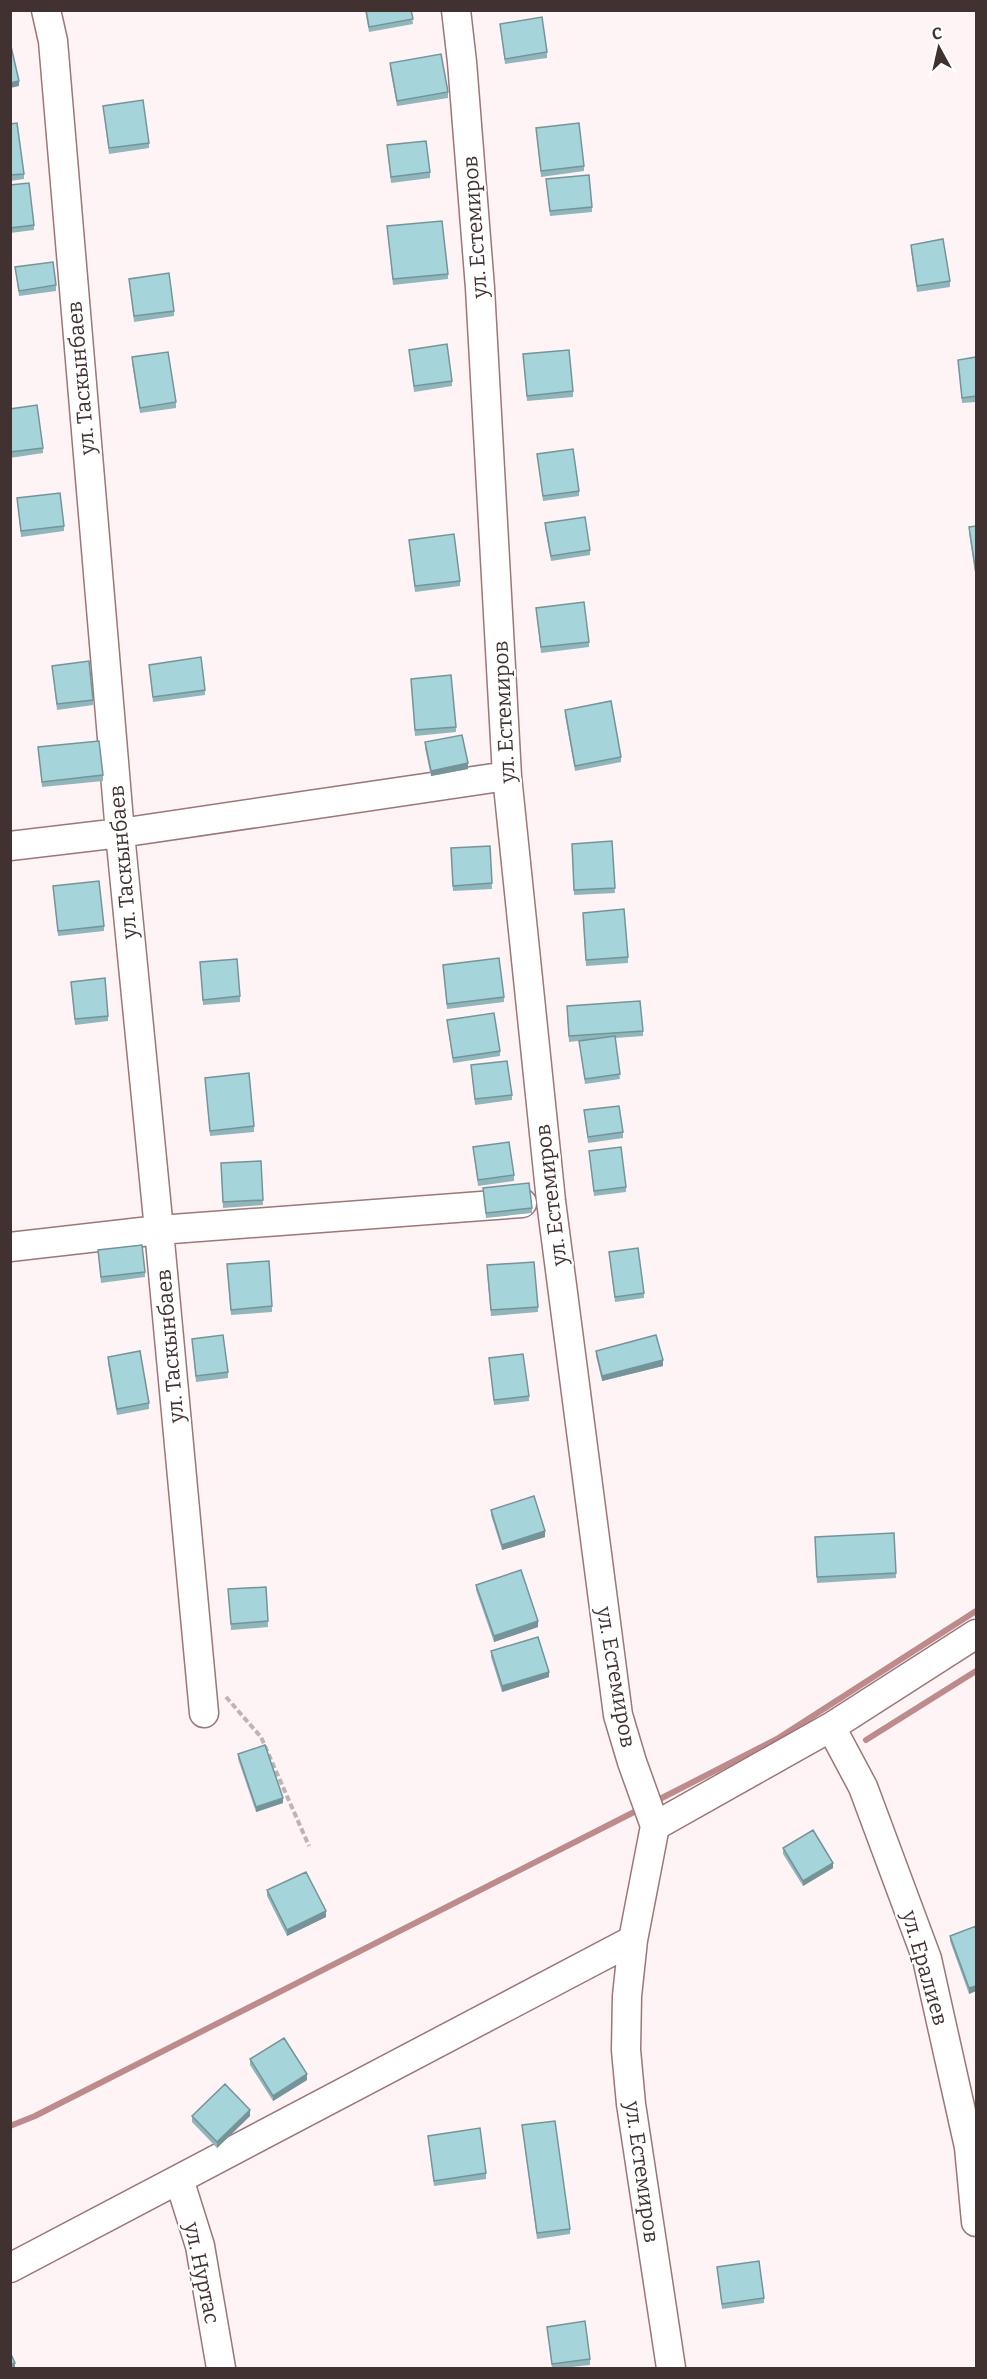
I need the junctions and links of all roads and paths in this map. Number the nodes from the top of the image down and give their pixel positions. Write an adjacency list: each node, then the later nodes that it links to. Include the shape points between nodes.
1 (46, 10): 4 (street, ул. Таскынбаев, via 53,41)
2 (456, 10): 3 (street, ул. Естемиров, via 480,288)
3 (507, 776): 4 (street); 6 (street, ул. Естемиров)
4 (120, 833): 5 (street); 7 (street, ул. Таскынбаев)
5 (10, 846)
6 (550, 1201): 7 (street); 12 (street, ул. Естемиров, via 618,1715)
7 (159, 1230): 8 (street); 10 (street, ул. Таскынбаев)
8 (10, 1247)
9 (976, 1634): 11 (street)
10 (213, 1703): 13 (path, via 261,1737)
11 (831, 1727): 12 (street); 16 (street, ул. Ералиев, via 863,1787 927,1959 969,2147)
12 (655, 1826): 14 (street, ул. Естемиров)
13 (309, 1846)
14 (633, 1940): 15 (street); 19 (street, ул. Естемиров, via 626,2050)
15 (179, 2180): 17 (street); 18 (street, ул. Нуртас, via 200,2246)
16 (976, 2222)
17 (10, 2268)
18 (221, 2368)
19 (671, 2368)

